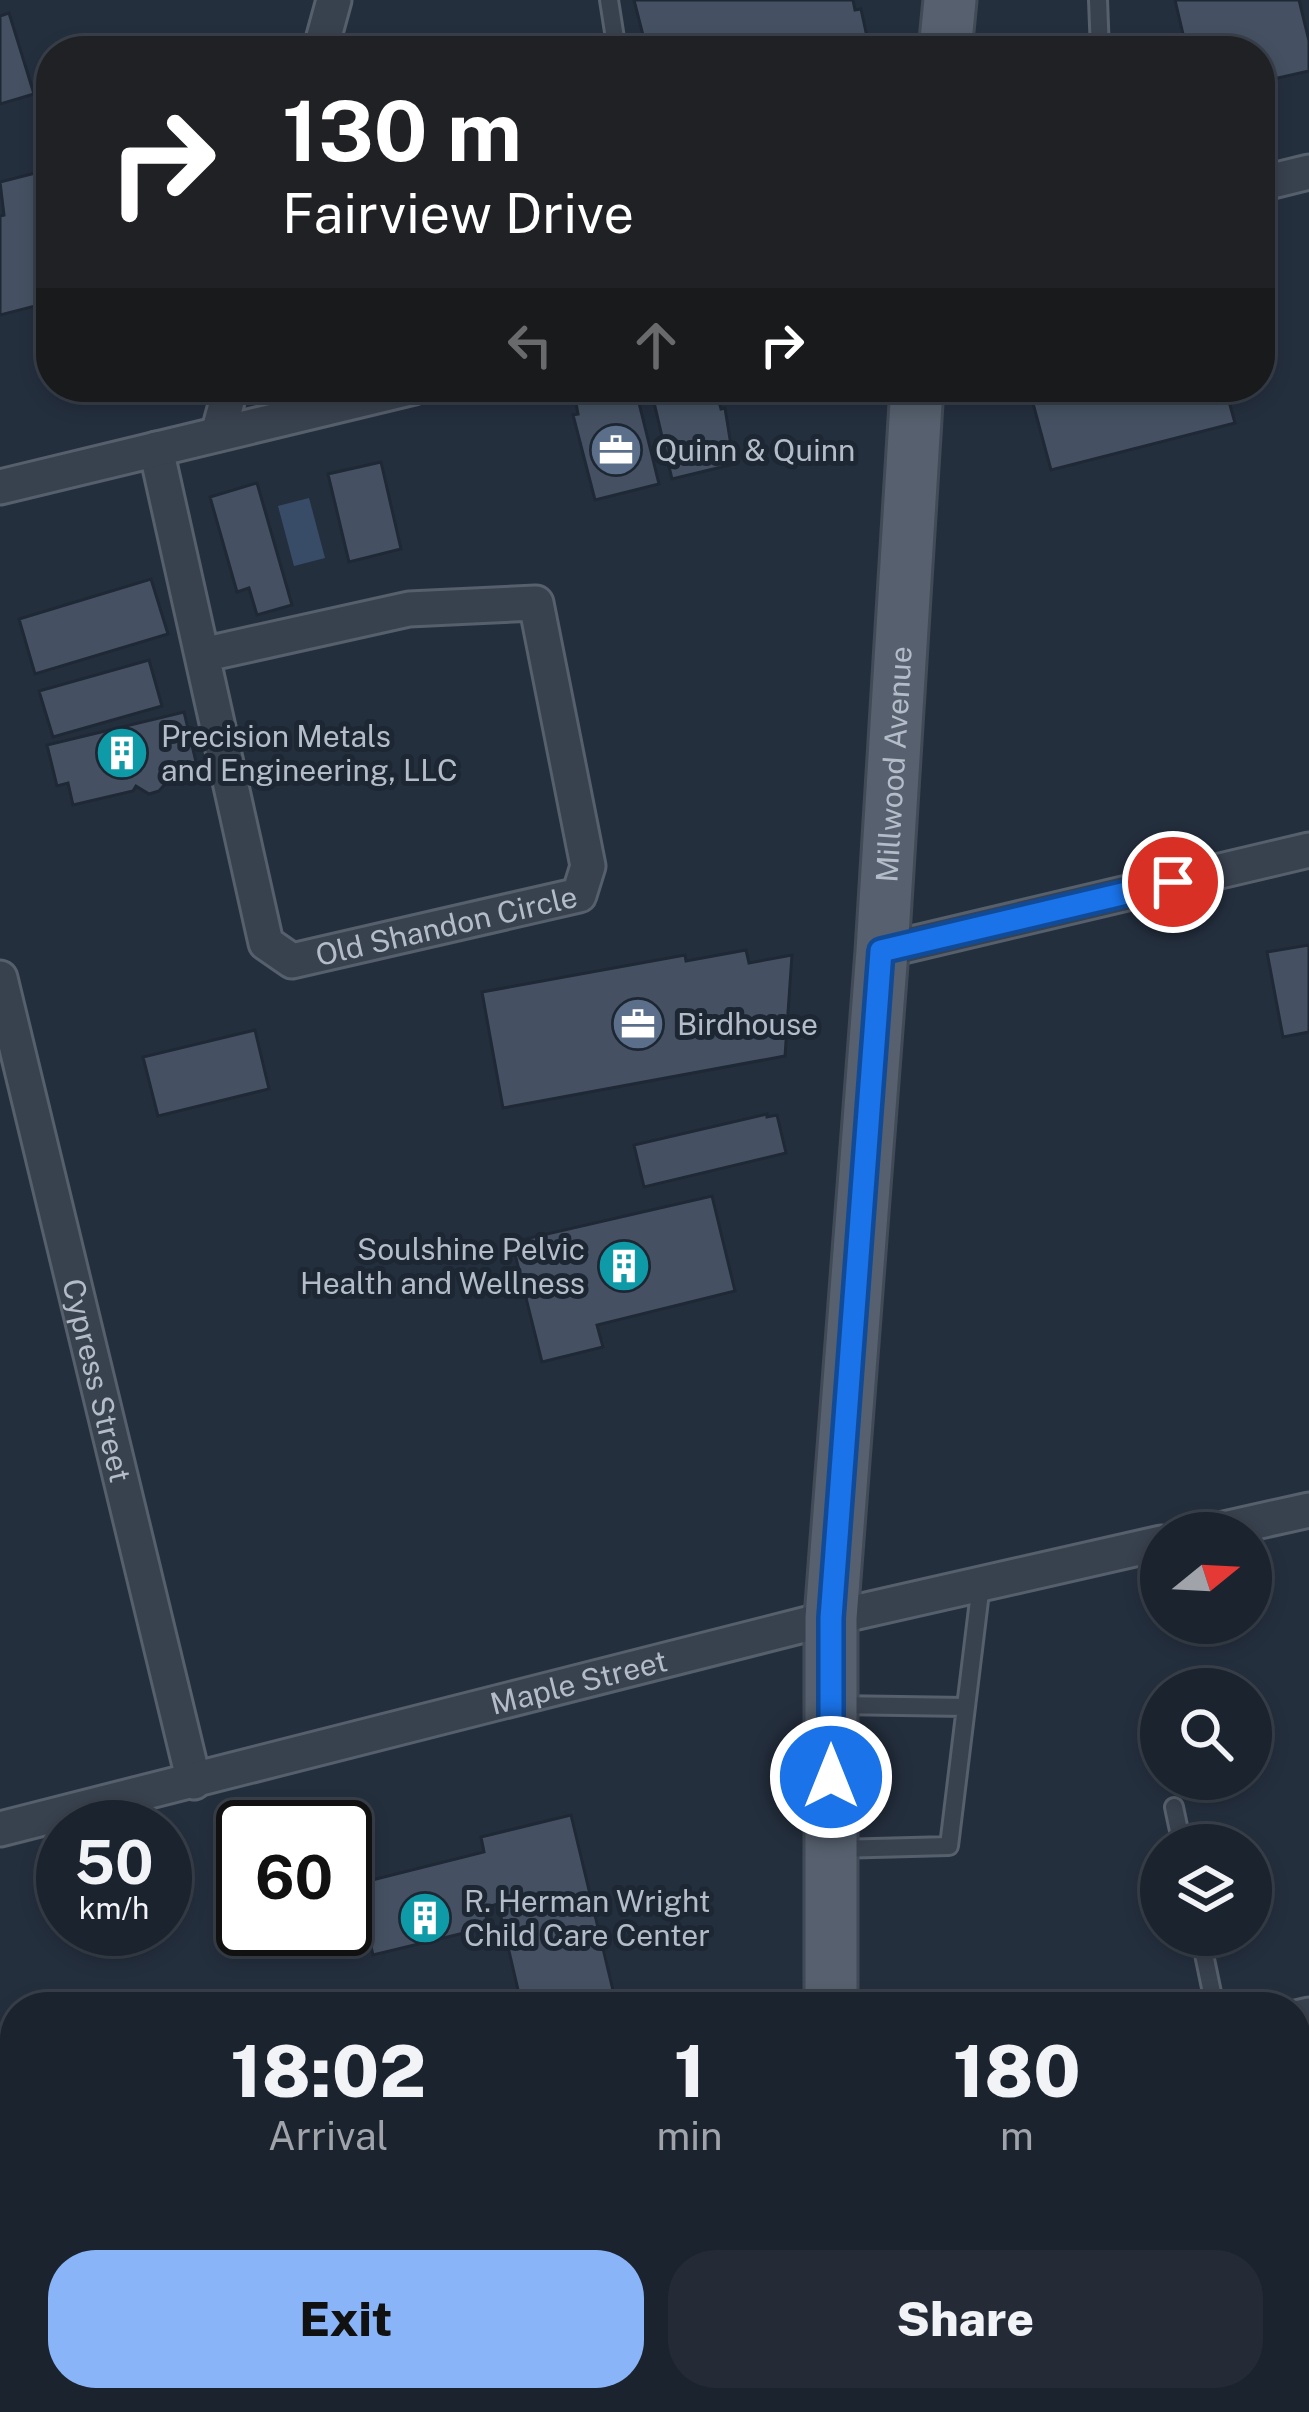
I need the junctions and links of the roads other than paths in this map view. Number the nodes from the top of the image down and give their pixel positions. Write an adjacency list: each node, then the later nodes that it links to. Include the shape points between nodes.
1 (334, 0): 5 (street)
2 (609, 0): 6 (lane)
3 (950, 0): 7 (main road)
4 (1098, 0): 8 (lane)
5 (324, 36)
6 (614, 36)
7 (946, 36)
8 (1099, 36)
9 (1309, 172): 10 (street)
10 (1275, 180)
11 (227, 402): 14 (street)
12 (351, 402): 14 (street)
13 (916, 402): 19 (main road, Millwood Avenue)
14 (218, 434): 15 (street)
15 (156, 449): 16 (street); 17 (street, Old Shandon Circle)
16 (0, 487)
17 (202, 655): 17 (street, Old Shandon Circle, via 266,943 292,962 579,895 589,866 536,604 410,609)
18 (1309, 850): 19 (street)
19 (881, 951): 25 (main road, Millwood Avenue)
20 (0, 978): 28 (street, Cypress Street)
21 (1309, 1510): 22 (street)
22 (1272, 1518)
23 (1140, 1548): 24 (street, Maple Street)
24 (981, 1584): 25 (street, Maple Street); 27 (lane)
25 (831, 1618): 26 (main road, Millwood Avenue); 28 (street, Maple Street)
26 (831, 1705): 27 (lane); 32 (main road, Millwood Avenue)
27 (966, 1707): 32 (lane, via 949,1846)
28 (194, 1782): 31 (street, Maple Street)
29 (1174, 1807): 30 (lane)
30 (1178, 1824)
31 (0, 1829)
32 (831, 1850): 34 (main road, Millwood Avenue)
33 (1204, 1956): 35 (lane)
34 (831, 1992)
35 (1212, 1992)

